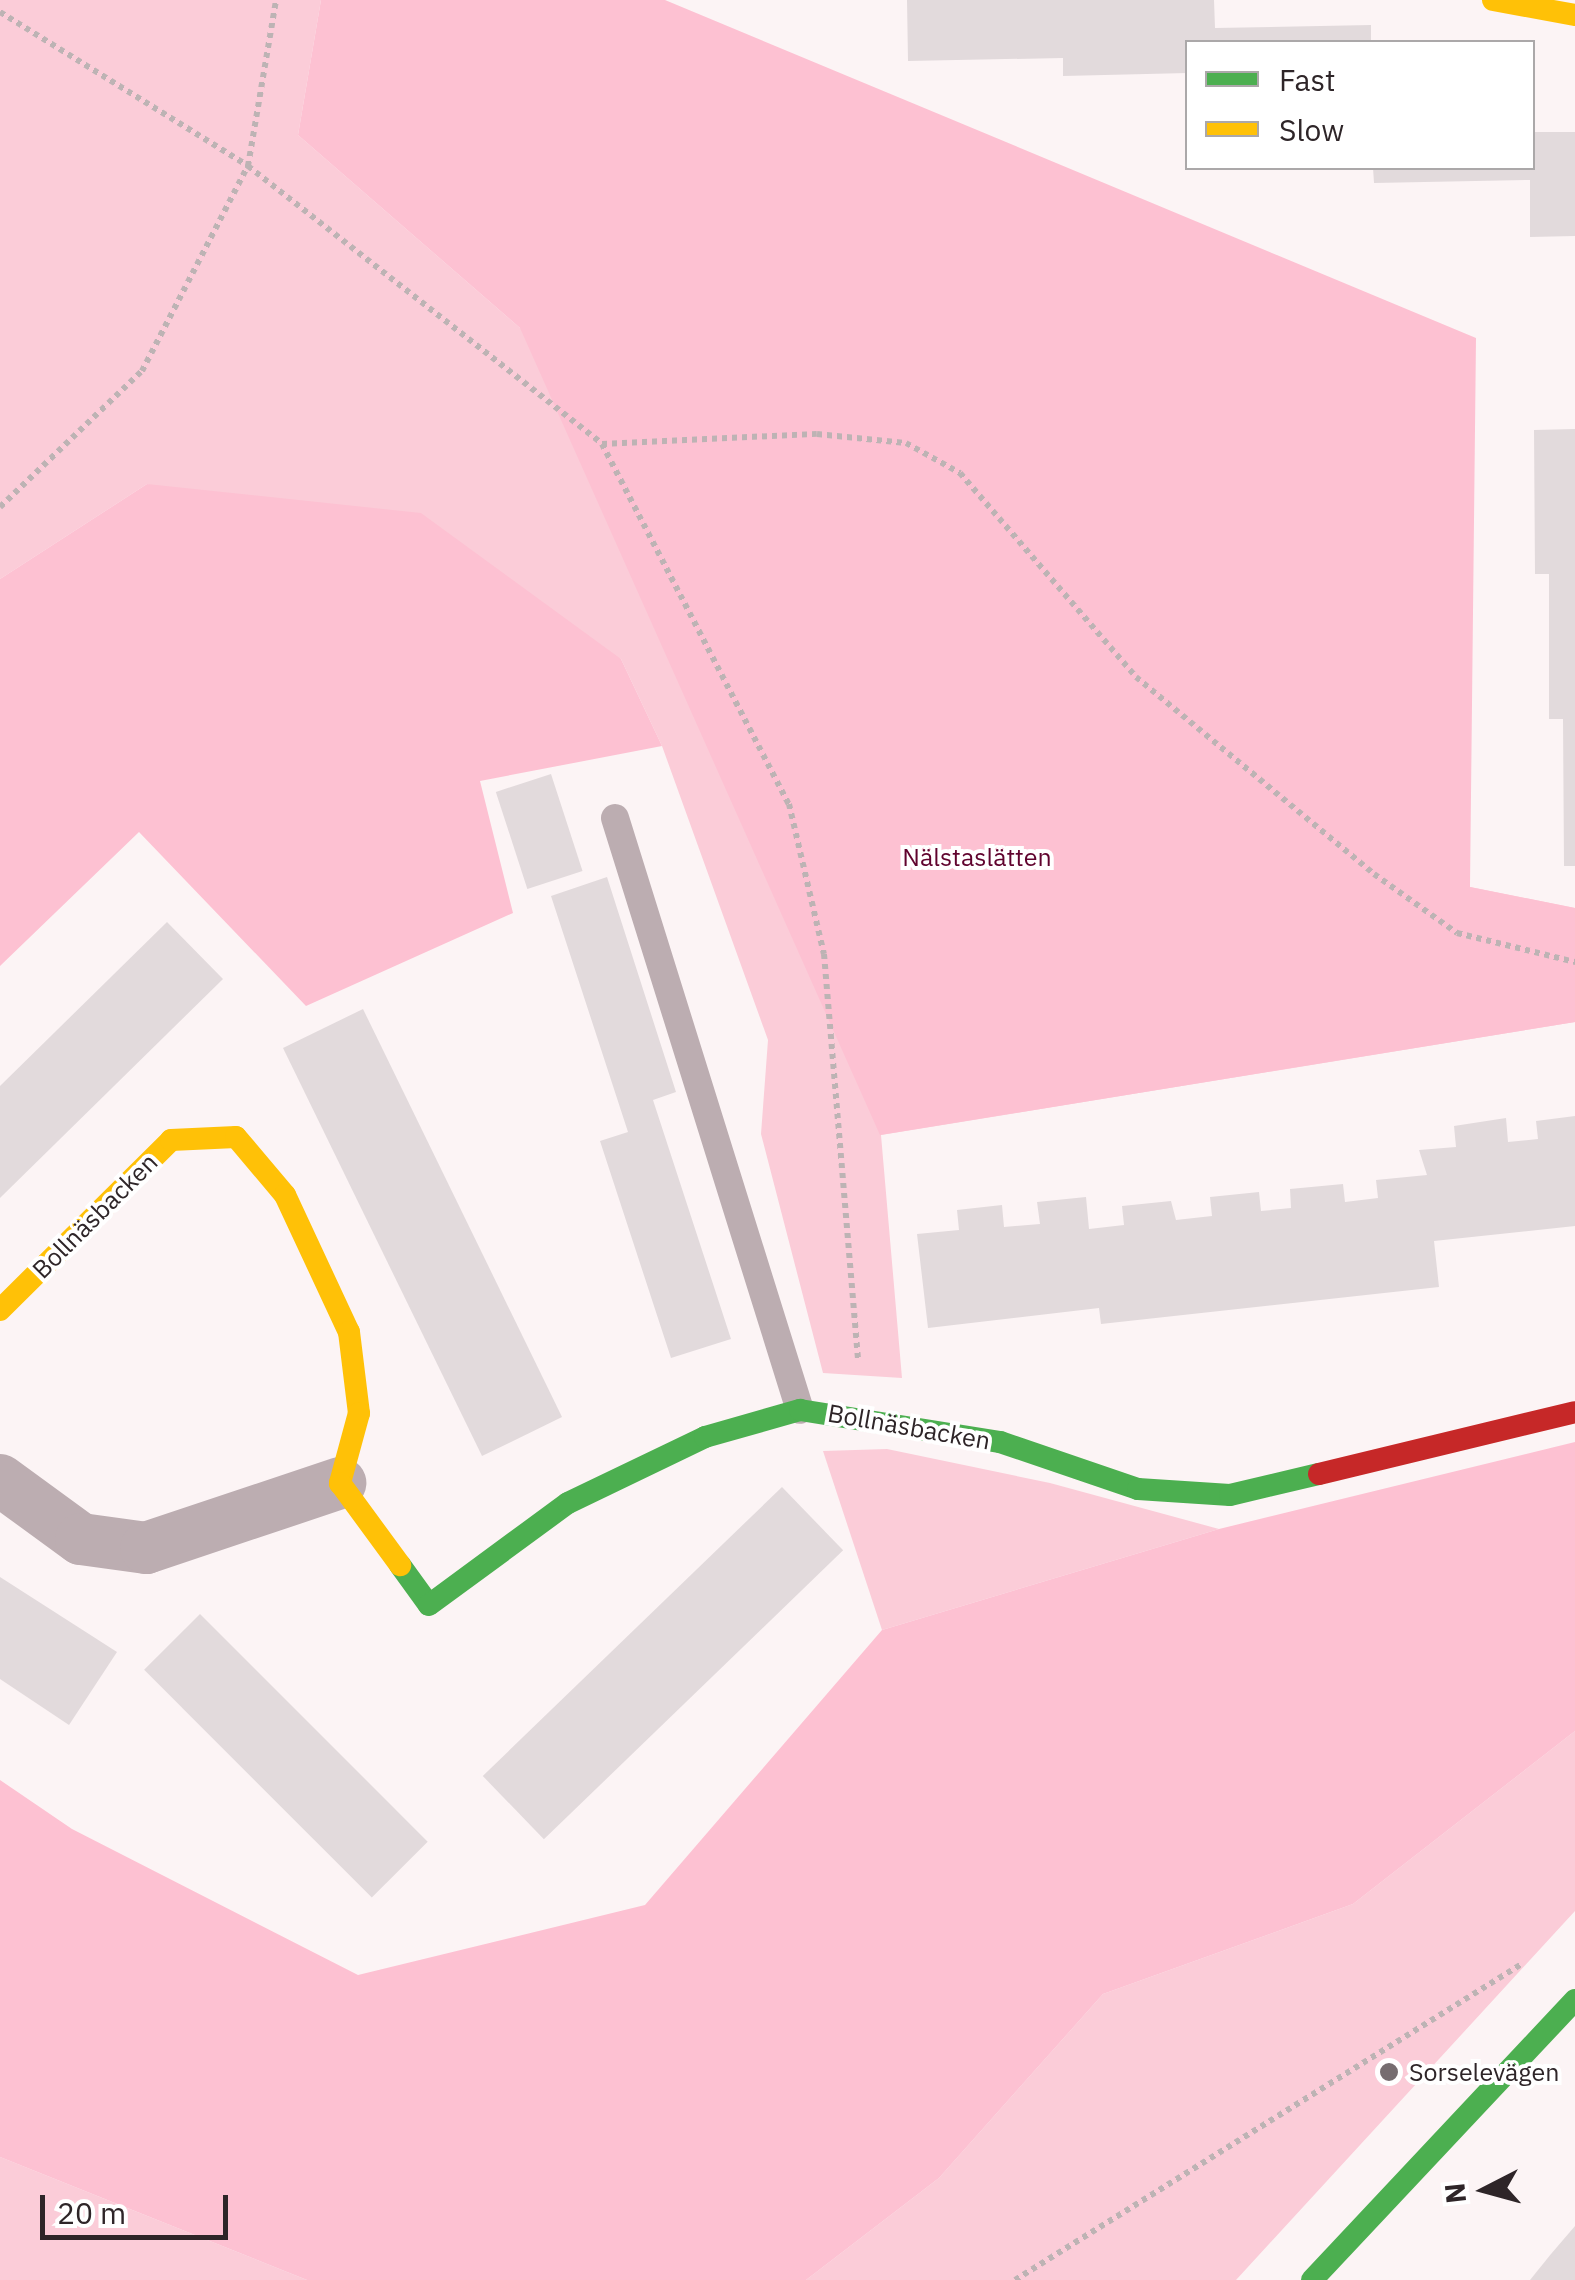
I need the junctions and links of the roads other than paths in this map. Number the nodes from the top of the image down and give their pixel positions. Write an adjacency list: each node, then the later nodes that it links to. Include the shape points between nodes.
1 (1492, 0): 2 (street)
2 (1575, 15)
3 (615, 818): 5 (lane)
4 (0, 1310): 8 (street, Bollnäsbacken, via 170,1140 236,1137 285,1195 349,1332 358,1413)
5 (800, 1410): 6 (street, Bollnäsbacken, via 1000,1442 1138,1489 1230,1494); 8 (street, Bollnäsbacken, via 705,1437 568,1503 430,1604)
6 (1575, 1412)
7 (0, 1480): 8 (street, via 82,1539 146,1548)
8 (340, 1483)
9 (1575, 2000): 10 (street)
10 (1312, 2280)

